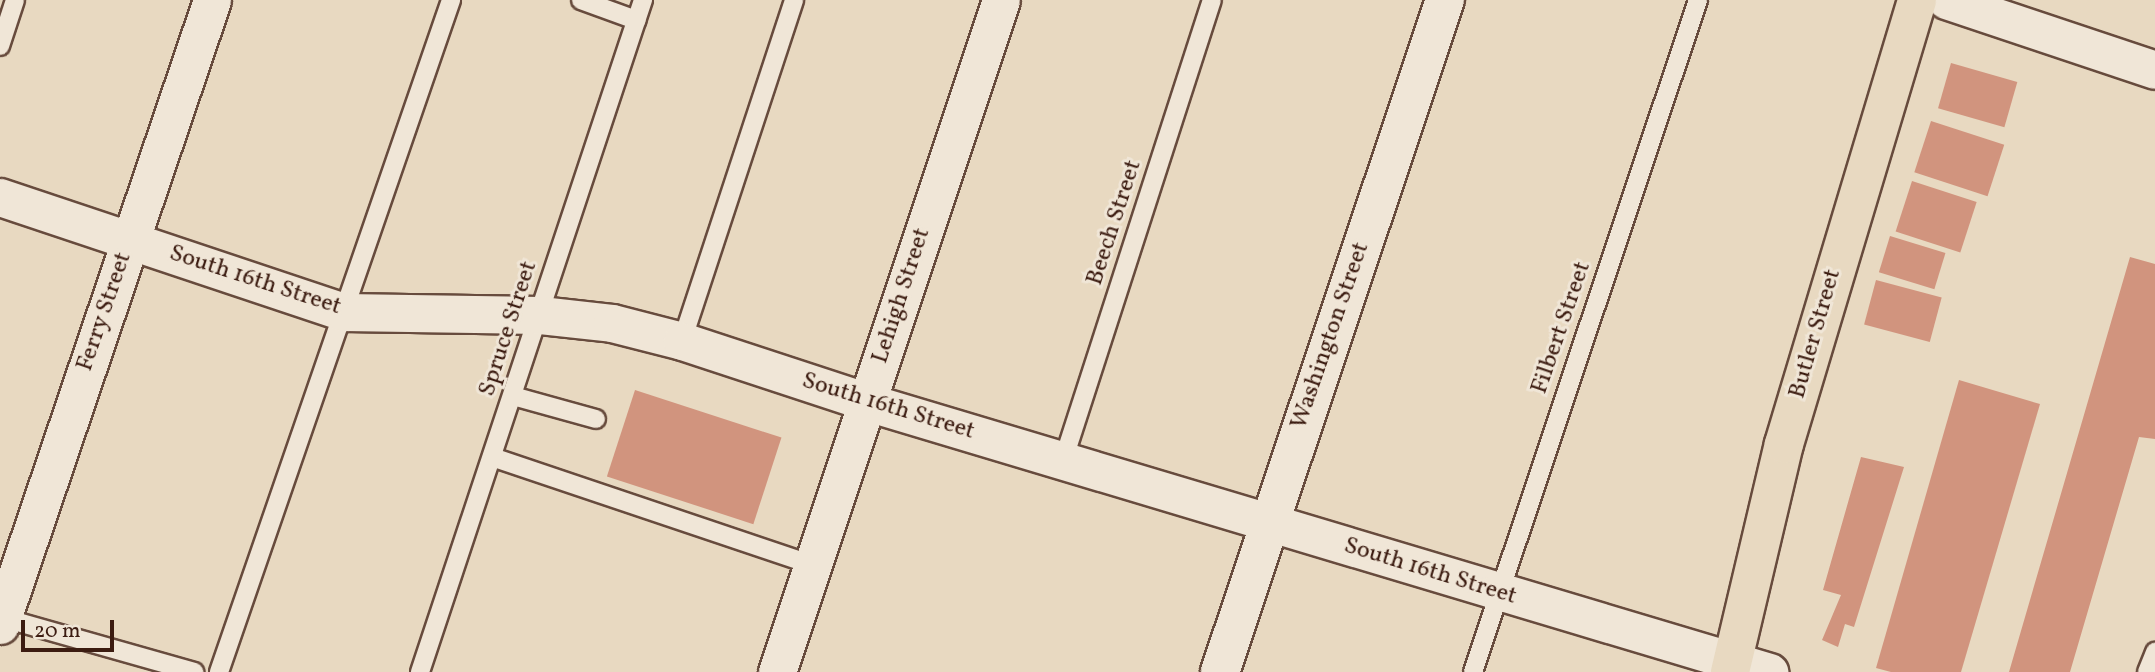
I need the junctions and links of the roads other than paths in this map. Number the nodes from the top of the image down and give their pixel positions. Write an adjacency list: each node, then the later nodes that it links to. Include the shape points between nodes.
1 (15, 0): 14 (lane)
2 (212, 0): 17 (street, Ferry Street)
3 (451, 0): 18 (lane)
4 (581, 0): 13 (lane)
5 (643, 0): 13 (lane, Spruce Street)
6 (794, 0): 20 (lane)
7 (1001, 0): 22 (street, Lehigh Street)
8 (1212, 0): 25 (lane, Beech Street)
9 (1445, 0): 26 (street, Washington Street)
10 (1698, 0): 28 (lane, Filbert Street)
11 (1917, 0): 31 (main road, Butler Street, via 1784,444)
12 (1946, 0): 15 (street)
13 (636, 20): 19 (lane, Spruce Street)
14 (0, 46)
15 (2155, 70)
16 (0, 197): 17 (street, South 16th Street)
17 (130, 240): 18 (street, South 16th Street); 29 (street, Ferry Street)
18 (344, 312): 19 (street, South 16th Street); 33 (lane)
19 (540, 315): 20 (street, South 16th Street, via 612,323); 21 (lane, Spruce Street)
20 (682, 341): 22 (street, South 16th Street)
21 (513, 396): 23 (lane); 24 (lane, Spruce Street)
22 (867, 402): 25 (street, South 16th Street); 27 (street, Lehigh Street)
23 (596, 419)
24 (492, 457): 27 (lane); 34 (lane, Spruce Street)
25 (1063, 461): 26 (street, South 16th Street)
26 (1268, 523): 28 (street, South 16th Street); 36 (street, Washington Street)
27 (812, 565): 35 (street, Lehigh Street)
28 (1498, 593): 31 (street, South 16th Street); 37 (lane, Filbert Street)
29 (1, 620): 32 (lane)
30 (2155, 652): 39 (lane)
31 (1731, 667): 38 (street, South 16th Street)
32 (194, 672)
33 (219, 672)
34 (420, 672)
35 (777, 672)
36 (1220, 672)
37 (1473, 672)
38 (1769, 672)
39 (2147, 672)

